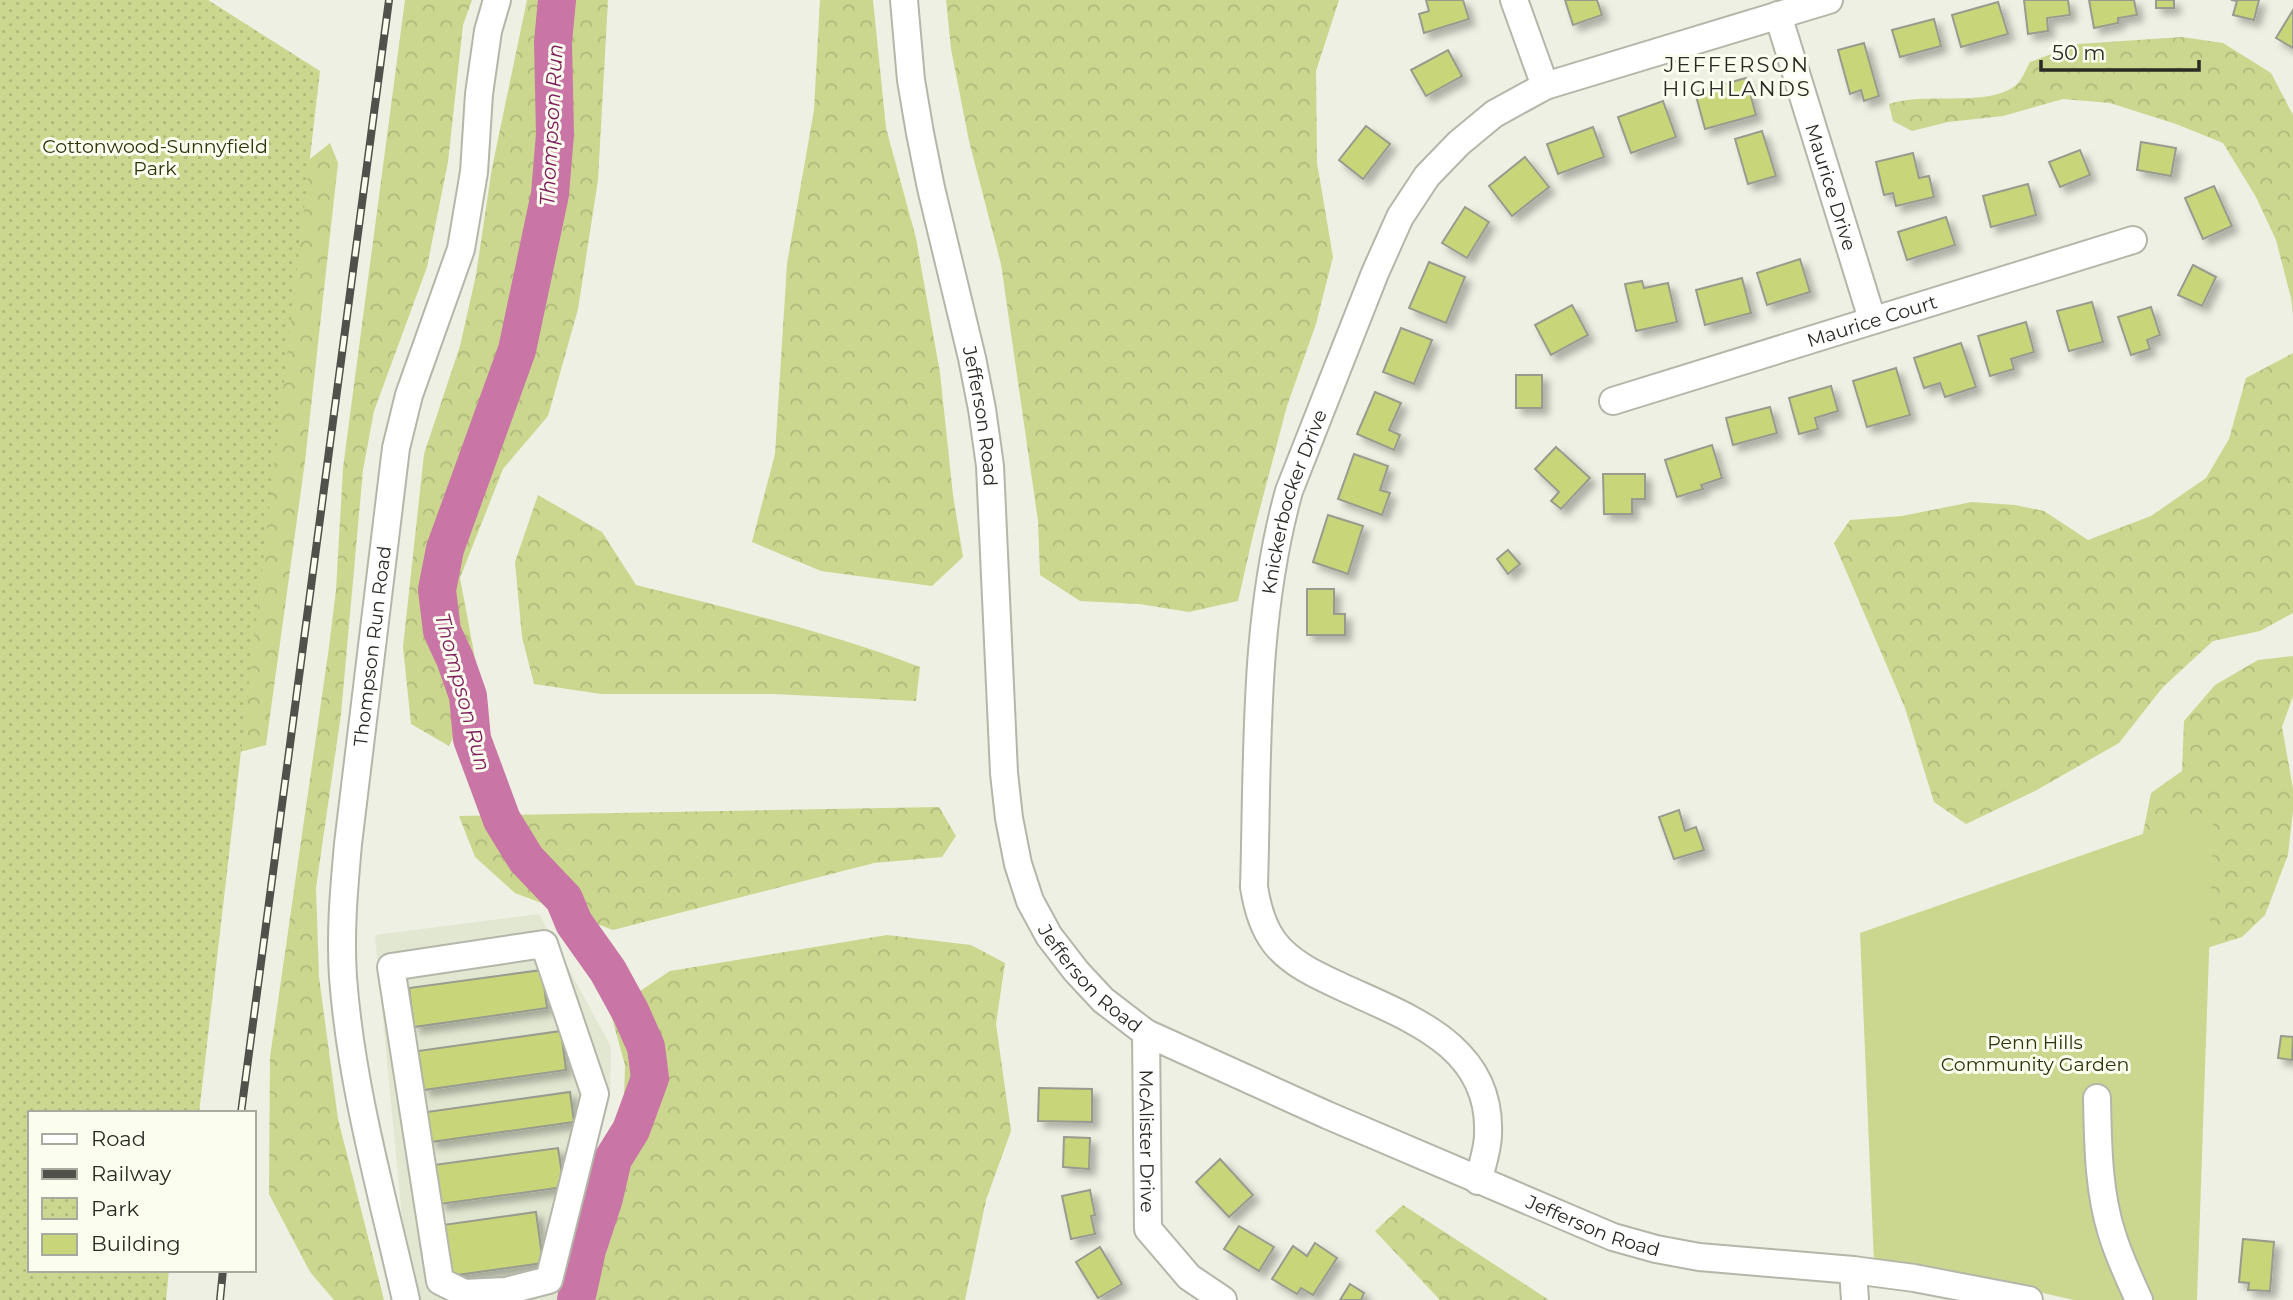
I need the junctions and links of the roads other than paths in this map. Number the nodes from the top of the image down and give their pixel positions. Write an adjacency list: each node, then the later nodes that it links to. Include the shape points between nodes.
1 (497, 0): 15 (street, Thompson Run Road, via 488,31 461,249 409,395 396,448 342,902 349,1037)
2 (904, 0): 10 (street, Jefferson Road, via 920,133 972,358 988,455 1004,773 1018,864 1030,901 1049,936 1103,1000)
3 (1514, 0): 6 (street)
4 (1829, 0): 5 (street, Knickerbocker Drive)
5 (1778, 15): 6 (street, Knickerbocker Drive); 8 (street, Maurice Drive)
6 (1545, 86): 12 (street, Knickerbocker Drive, via 1494,114 1459,143 1427,176 1400,217 1289,491 1266,601 1260,658 1254,887 1266,930 1300,965 1425,1026 1457,1051 1478,1084 1488,1119)
7 (2133, 240): 8 (street, Maurice Court)
8 (1872, 319): 9 (street, Maurice Court)
9 (1613, 401)
10 (1146, 1033): 12 (street, Jefferson Road); 16 (street, McAlister Drive, via 1148,1229 1189,1277)
11 (2097, 1098): 19 (street, via 2101,1184 2119,1254)
12 (1478, 1181): 13 (street, Jefferson Road, via 1613,1237 1656,1249)
13 (1853, 1270): 17 (street); 18 (street, Jefferson Road)
14 (505, 1296): 14 (street, via 549,1280 596,1094 544,944 391,967 440,1282 464,1293)
15 (406, 1300)
16 (1223, 1300)
17 (1855, 1300)
18 (2029, 1300)
19 (2139, 1300)

